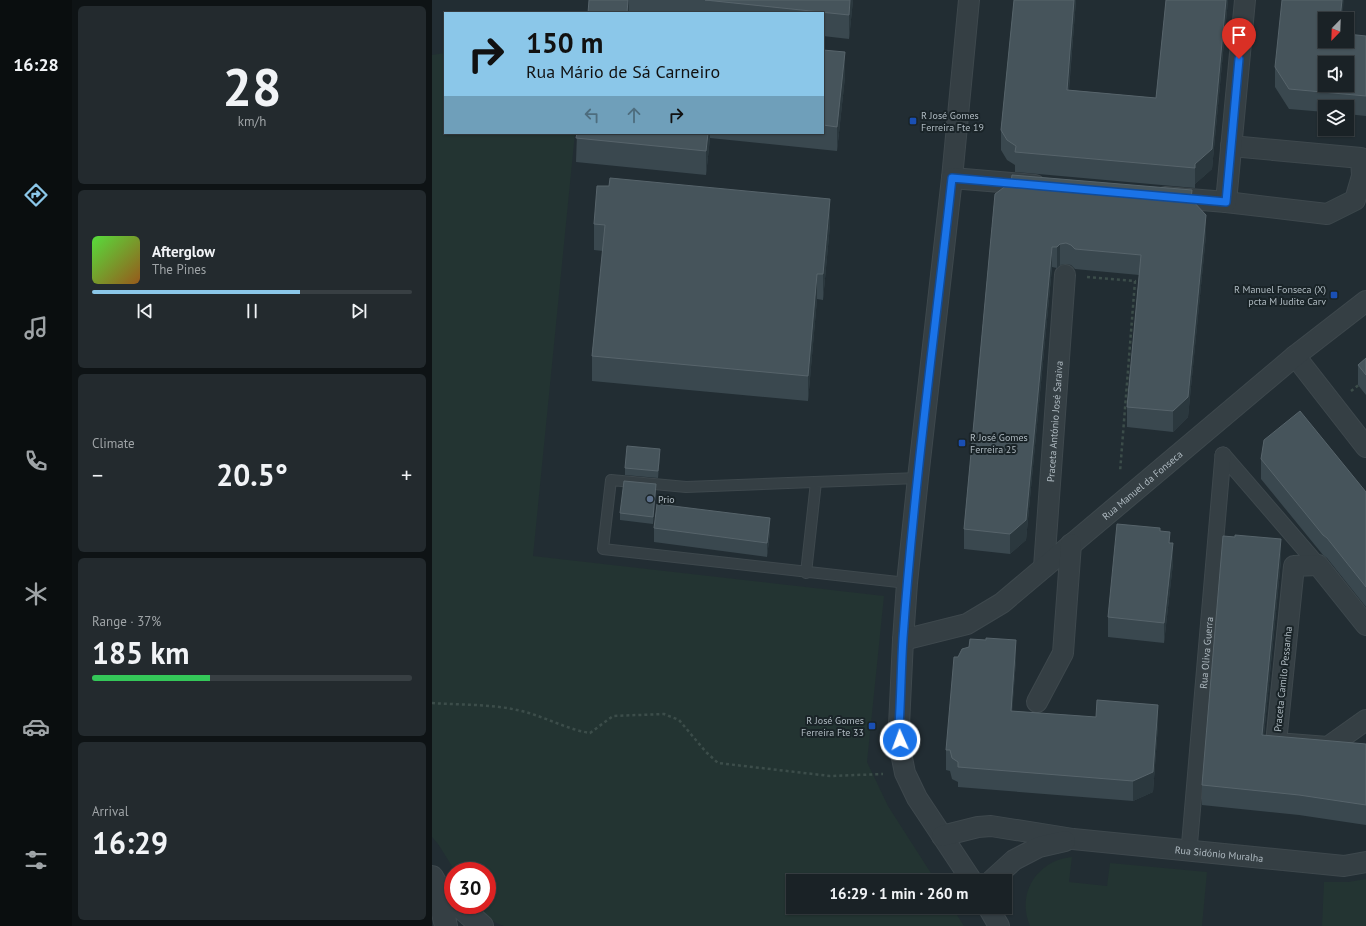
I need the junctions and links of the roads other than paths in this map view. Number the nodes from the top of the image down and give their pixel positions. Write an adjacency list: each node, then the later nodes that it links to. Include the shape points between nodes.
1 (969, 0): 4 (street)
2 (1245, 0): 3 (street)
3 (1231, 146): 7 (street); 7 (street, via 1361,158 1362,176 1355,200 1326,214)
4 (952, 178): 5 (street); 12 (street)
5 (1051, 187)
6 (1146, 195): 7 (street)
7 (1226, 202)
8 (1065, 275): 16 (street, Praceta António José Saraiva)
9 (1366, 301): 10 (street, Rua Manuel da Fonseca)
10 (1295, 356): 11 (street); 14 (street, Rua Manuel da Fonseca)
11 (1366, 447)
12 (918, 478): 13 (lane); 18 (street)
13 (816, 482): 17 (lane); 17 (lane, via 686,487 611,480 603,549)
14 (1071, 544): 16 (street, Rua Manuel da Fonseca); 21 (street, via 1063,653)
15 (1318, 565): 19 (street); 22 (street, Praceta Camilo Pessanha, via 1294,566 1276,743 1328,747); 25 (street, Rua Oliva Guerra, via 1223,455)
16 (1044, 567): 20 (street, Rua Manuel da Fonseca, via 1002,603 967,624)
17 (806, 573): 18 (lane)
18 (907, 583): 20 (street)
19 (1366, 625)
20 (903, 640): 23 (street, via 899,726 901,754 905,773 917,798)
21 (1037, 702)
22 (1366, 720)
23 (942, 836): 24 (street, Rua Sidónio Muralha, via 978,826 991,826); 27 (street)
24 (1073, 839): 25 (street, Rua Sidónio Muralha); 28 (street, Rua Sidónio Muralha, via 1039,847 1014,860)
25 (1189, 850): 26 (street, Rua Sidónio Muralha, via 1344,866)
26 (1366, 862)
27 (967, 874)
28 (999, 874)
29 (434, 881): 30 (street); 33 (street)
30 (444, 891)
31 (468, 914): 34 (street)
32 (992, 914): 35 (street)
33 (446, 926)
34 (482, 926)
35 (999, 926)

